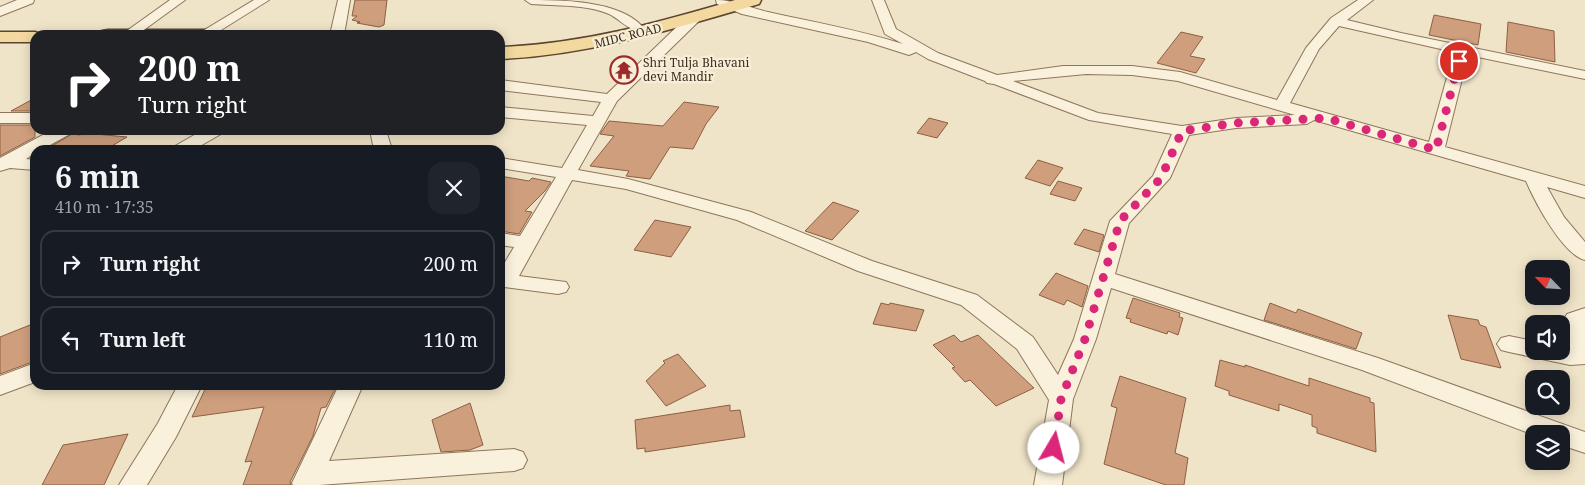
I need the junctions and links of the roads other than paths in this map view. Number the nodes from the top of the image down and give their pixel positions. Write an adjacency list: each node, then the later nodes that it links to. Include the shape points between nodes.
1 (28, 0): 10 (street)
2 (179, 0): 14 (street)
3 (264, 0): 15 (street)
4 (344, 0): 16 (street)
5 (531, 0): 13 (street, via 591,5 614,11)
6 (753, 0): 9 (main road, MIDC ROAD)
7 (878, 0): 24 (street, via 890,31)
8 (1367, 0): 12 (street)
9 (727, 2): 11 (main road, MIDC ROAD); 13 (main road, MIDC ROAD); 24 (street, via 770,17)
10 (0, 12)
11 (694, 18): 23 (main road, MIDC ROAD, via 577,48); 28 (street)
12 (1336, 21): 22 (street); 29 (street, via 1313,48)
13 (635, 26): 21 (main road, MIDC ROAD, via 555,43)
14 (135, 30)
15 (212, 30)
16 (338, 30)
17 (30, 36): 18 (main road)
18 (0, 37)
19 (0, 44): 20 (main road)
20 (30, 44)
21 (505, 45)
22 (1462, 50): 25 (street); 41 (street)
23 (505, 53)
24 (933, 56): 26 (street)
25 (1585, 75)
26 (992, 80): 29 (street, via 1063,69 1131,70 1180,77); 35 (street, via 1096,117)
27 (505, 86): 28 (street)
28 (611, 99): 34 (street)
29 (1281, 106): 33 (street)
30 (505, 112): 34 (street)
31 (0, 118): 32 (street)
32 (30, 118)
33 (1326, 118): 35 (street, via 1236,123); 41 (street)
34 (597, 121): 45 (street)
35 (1182, 131): 51 (street, via 1161,178 1120,221)
36 (55, 135): 38 (street)
37 (206, 135): 39 (street)
38 (36, 145)
39 (190, 145)
40 (30, 148): 42 (street)
41 (1436, 150): 46 (street)
42 (3, 163): 43 (street)
43 (30, 165)
44 (505, 165): 45 (street)
45 (567, 174): 49 (street); 61 (street, via 628,184 744,216 865,266 969,300 1025,343)
46 (1534, 178): 47 (street); 50 (street, via 1557,224)
47 (1585, 192)
48 (505, 240): 49 (street)
49 (526, 243): 52 (street, via 508,276 511,282)
50 (1585, 254)
51 (1103, 278): 61 (street, via 1085,339); 62 (street, via 1370,364)
52 (558, 287)
53 (1585, 316): 56 (street, via 1576,319 1582,356)
54 (1509, 344): 55 (street)
55 (1525, 347)
56 (1570, 357)
57 (30, 374): 58 (street)
58 (0, 386)
59 (187, 390): 65 (street)
60 (349, 390): 64 (street)
61 (1061, 399): 66 (street)
62 (1585, 443)
63 (514, 460): 64 (street)
64 (308, 479)
65 (134, 485)
66 (1048, 485)

